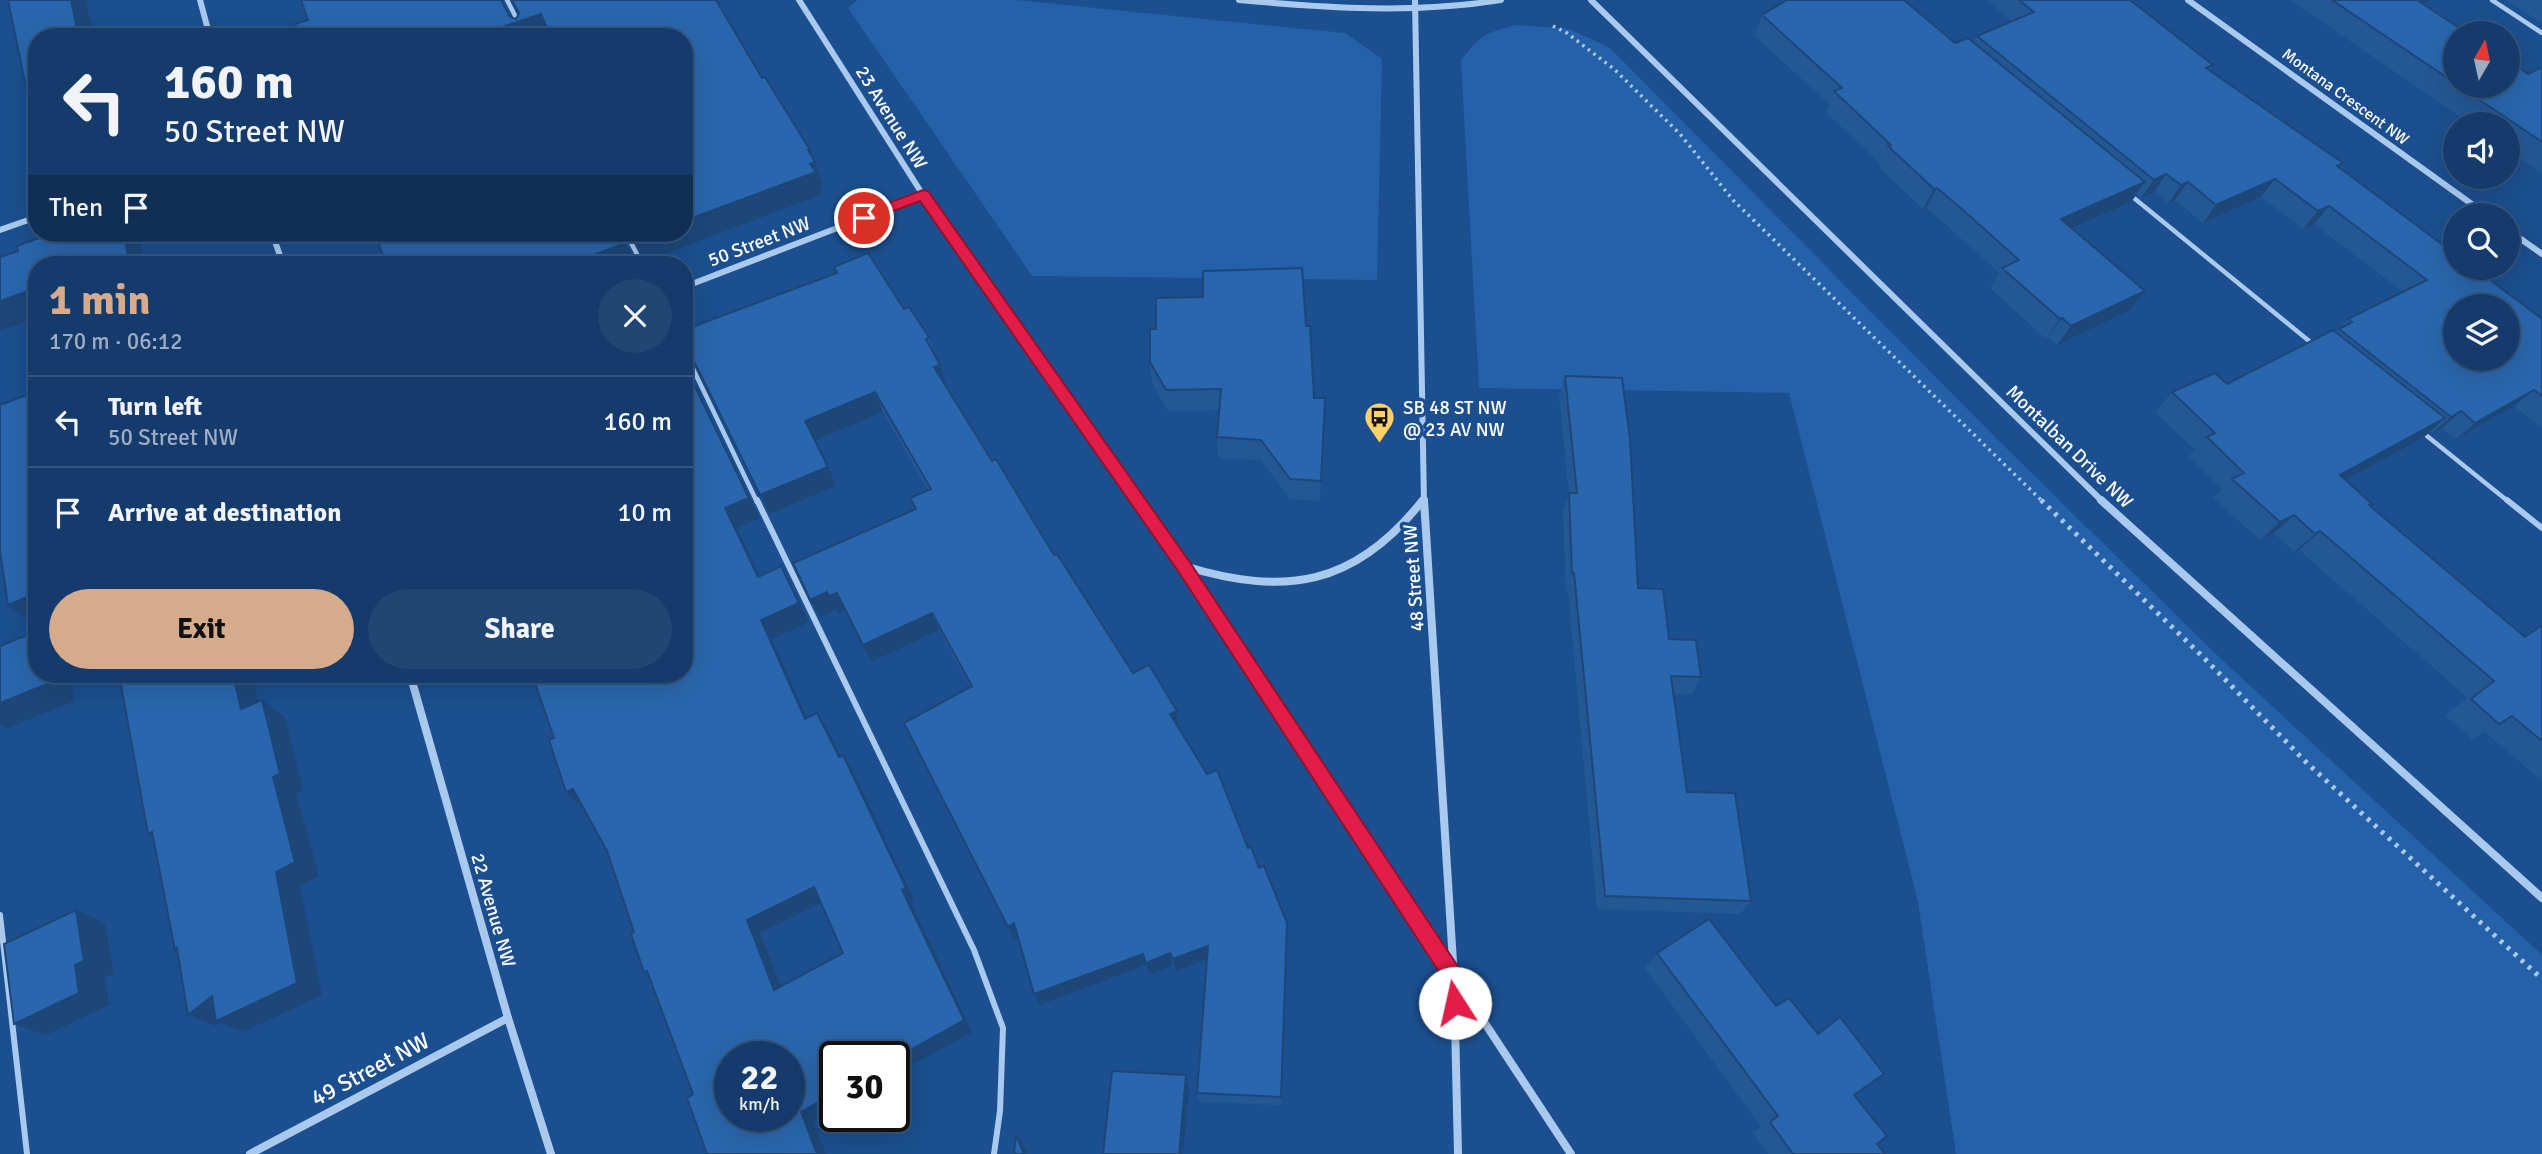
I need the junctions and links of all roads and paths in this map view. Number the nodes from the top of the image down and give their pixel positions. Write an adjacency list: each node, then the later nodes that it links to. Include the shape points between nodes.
1 (200, 0): 12 (street)
2 (507, 0): 13 (lane)
3 (799, 0): 16 (street, 23 Avenue NW)
4 (1239, 0): 10 (street, via 1358,11)
5 (1415, 0): 10 (street, 48 Street NW)
6 (1501, 0): 10 (street)
7 (1591, 0): 30 (street, Montalban Drive NW, via 2107,506)
8 (2188, 0): 17 (street, Montana Crescent NW)
9 (2492, 0): 14 (lane)
10 (1416, 10): 26 (street, 48 Street NW)
11 (1553, 26): 33 (path, via 1614,69 1680,134 1733,200 1863,328 2307,763)
12 (208, 28)
13 (521, 28)
14 (2542, 33)
15 (2119, 186): 23 (lane)
16 (923, 195): 22 (street, 50 Street NW); 28 (street, 23 Avenue NW)
17 (2470, 203)
18 (28, 220): 19 (street)
19 (0, 230)
20 (2520, 238): 21 (street)
21 (2542, 254)
22 (693, 284)
23 (2324, 353)
24 (693, 369): 38 (lane, via 974,950 1003,1028)
25 (2411, 423): 27 (lane)
26 (1424, 499): 28 (street, via 1387,544 1330,574 1268,583 1219,578); 32 (street, 48 Street NW)
27 (2542, 528)
28 (1184, 566): 32 (street, 23 Avenue NW)
29 (413, 683): 34 (street, 22 Avenue NW)
30 (2542, 898)
31 (0, 915): 35 (lane)
32 (1454, 978): 39 (street, 48 Street NW); 40 (street, 23 Avenue NW)
33 (2542, 979)
34 (508, 1018): 36 (street, 49 Street NW); 37 (street, 22 Avenue NW)
35 (27, 1154)
36 (250, 1154)
37 (551, 1154)
38 (994, 1154)
39 (1458, 1154)
40 (1571, 1154)

